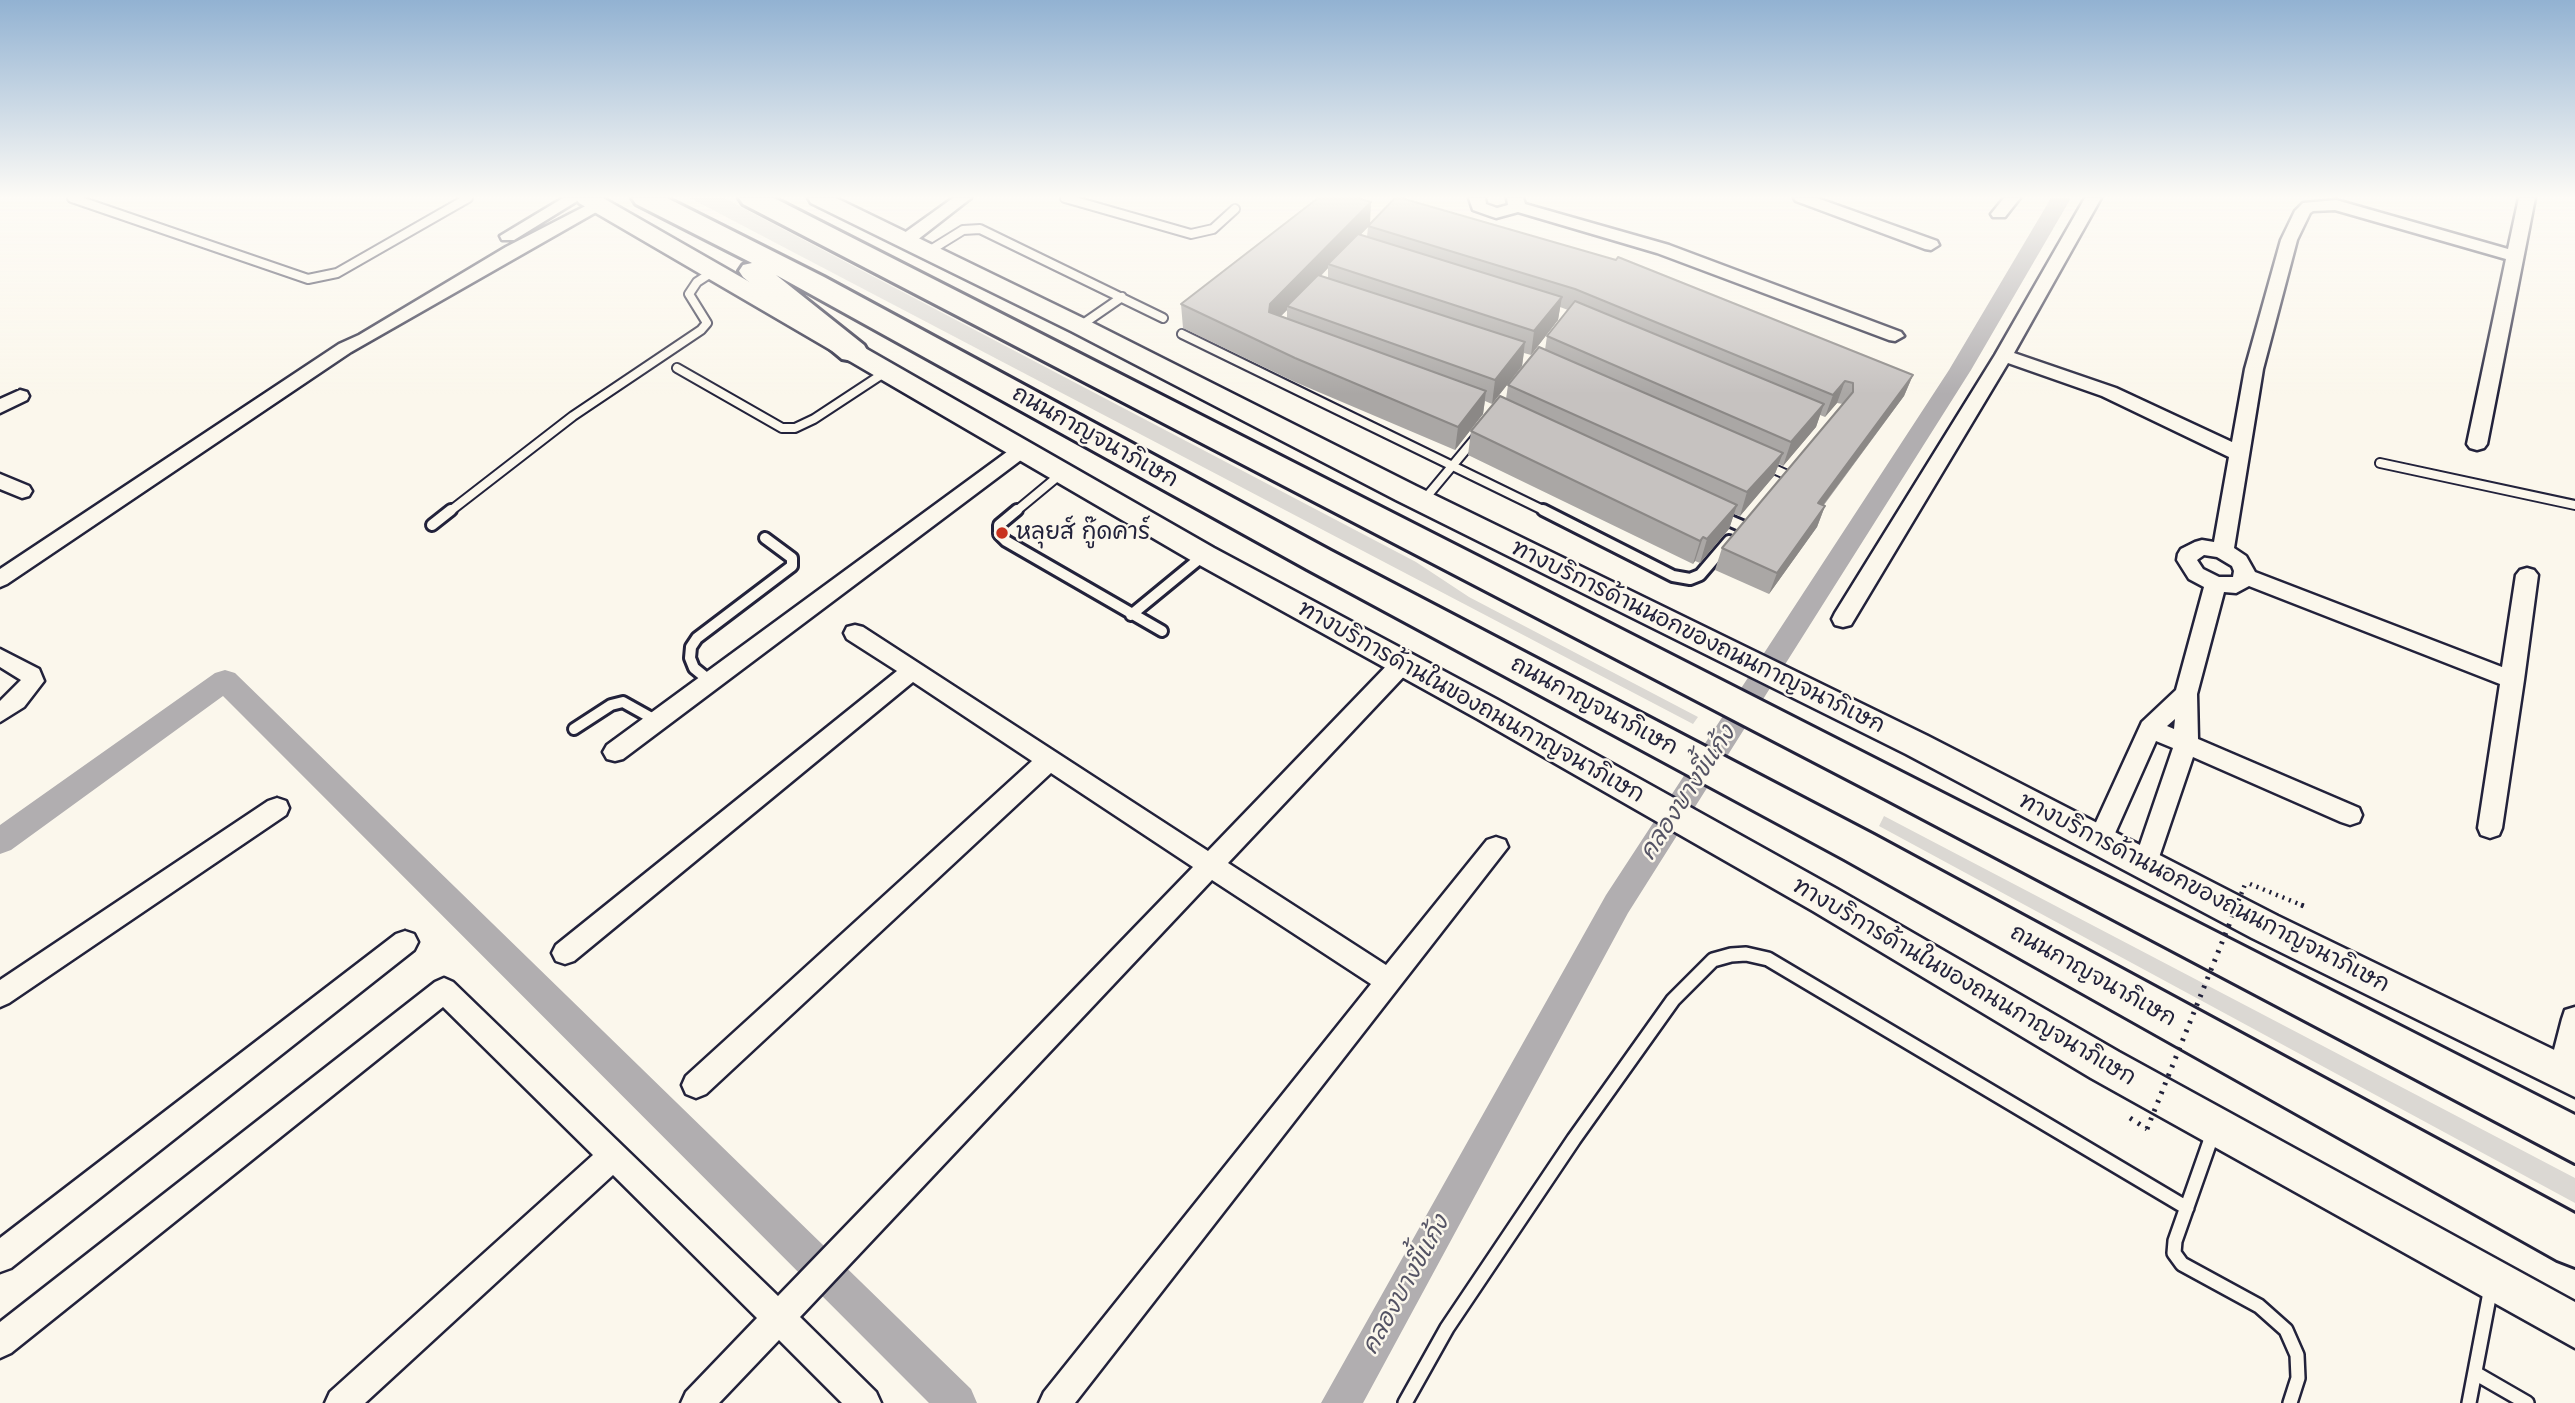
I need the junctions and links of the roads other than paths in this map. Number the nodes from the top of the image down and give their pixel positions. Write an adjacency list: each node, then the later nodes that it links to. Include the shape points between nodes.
1 (263, 263): 2 (lane, via 308,279 337,273)
2 (354, 263)
3 (463, 263): 21 (street, via 354,335)
4 (491, 263): 21 (street)
5 (701, 263): 15 (main road, ทางบริการด้านในของถนนกาญจนาภิเษก)
6 (744, 263): 22 (highway)
7 (773, 263): 89 (highway, ถนนกาญจนาภิเษก, via 1859,847)
8 (880, 263): 86 (highway)
9 (953, 263): 18 (main road, ทางบริการด้านนอกของถนนกาญจนาภิเษก)
10 (1052, 263): 16 (lane)
11 (1704, 263): 20 (street)
12 (2056, 263): 23 (street)
13 (2283, 263): 31 (street, via 2254,369)
14 (2513, 263): 29 (street)
15 (714, 271): 22 (main road, ทางบริการด้านในของถนนกาญจนาภิเษก); 45 (lane, via 689,294 708,323 701,330 584,408)
16 (1122, 297): 17 (lane); 18 (lane)
17 (1163, 318)
18 (1080, 326): 41 (main road, ทางบริการด้านนอกของถนนกาญจนาภิเษก)
19 (1182, 334): 35 (lane)
20 (1895, 336)
21 (345, 348): 52 (street)
22 (853, 352): 25 (main road, ทางบริการด้านในของถนนกาญจนาภิเษก)
23 (2004, 355): 31 (street, via 2109,392); 55 (street)
24 (677, 368): 25 (lane, via 782,428 796,428 814,419)
25 (887, 372): 30 (main road, ทางบริการด้านในของถนนกาญจนาภิเษก)
26 (20, 396): 27 (street)
27 (0, 407)
28 (1484, 428): 35 (lane)
29 (2477, 444)
30 (1021, 450): 36 (main road, ทางบริการด้านในของถนนกาญจนาภิเษก); 62 (street)
31 (2238, 453): 48 (street)
32 (1748, 457): 37 (lane)
33 (2380, 463): 42 (lane)
34 (1794, 464): 37 (lane)
35 (1454, 465): 41 (lane); 46 (lane, via 1673,576 1690,579 1700,575)
36 (1062, 473): 49 (main road, ทางบริการด้านในของถนนกาญจนาภิเษก); 54 (lane, via 999,525 999,534)
37 (1785, 474): 39 (lane)
38 (0, 481): 40 (street)
39 (1777, 485)
40 (22, 491)
41 (1423, 501): 74 (main road, ทางบริการด้านนอกของถนนกาญจนาภิเษก, via 1917,745)
42 (2575, 505)
43 (1705, 509): 46 (lane)
44 (1750, 516): 46 (lane)
45 (432, 525)
46 (1742, 526)
47 (765, 538): 62 (lane, via 792,558 792,566 697,638 690,658 694,668)
48 (2223, 551): 51 (street, via 2239,561); 53 (street, via 2212,548 2188,554 2196,574)
49 (1204, 555): 54 (lane); 59 (main road, ทางบริการด้านในของถนนกาญจนาภิเษก)
50 (2527, 576): 61 (street)
51 (2246, 577): 53 (street, via 2236,585); 61 (street)
52 (0, 579)
53 (2216, 584): 63 (street)
54 (1131, 615): 56 (lane)
55 (1843, 619)
56 (1162, 631)
57 (855, 634): 60 (street)
58 (0, 657): 64 (street, via 33,681)
59 (1403, 663): 76 (street); 85 (main road, ทางบริการด้านในของถนนกาญจนาภิเษก)
60 (912, 671): 70 (street); 79 (street)
61 (2514, 680): 73 (street)
62 (710, 681): 65 (street)
63 (2186, 694): 66 (street); 68 (street)
64 (0, 713)
65 (657, 721): 67 (lane, via 623,702); 69 (street)
66 (2150, 728): 68 (street); 74 (street)
67 (574, 729)
68 (2186, 744): 72 (street); 77 (street)
69 (615, 752)
70 (1049, 760): 76 (street); 84 (street)
71 (277, 808): 81 (street)
72 (2350, 815)
73 (2490, 828)
74 (2099, 842): 77 (main road, ทางบริการด้านนอกของถนนกาญจนาภิเษก)
75 (1496, 847): 80 (street)
76 (1210, 865): 80 (street); 92 (street)
77 (2145, 865): 83 (main road, ทางบริการด้านนอกของถนนกาญจนาภิเษก)
78 (405, 942): 90 (street)
79 (565, 953)
80 (1388, 981): 99 (street)
81 (0, 995)
82 (2575, 1019): 83 (street)
83 (2568, 1076)
84 (696, 1085)
85 (2216, 1126): 88 (lane); 91 (main road, ทางบริการด้านในของถนนกาญจนาภิเษก)
86 (2575, 1140)
87 (613, 1156): 92 (street); 94 (street, via 444,990); 96 (street)
88 (2187, 1208): 100 (lane, via 1768,959 1731,955 1713,960 1673,1000 1447,1328); 101 (lane, via 2175,1253 2182,1264 2259,1306 2286,1331 2297,1355 2298,1378)
89 (2575, 1242)
90 (0, 1257)
91 (2492, 1280): 93 (main road, ทางบริการด้านในของถนนกาญจนาภิเษก); 95 (lane)
92 (778, 1318): 97 (street); 98 (street)
93 (2575, 1326)
94 (0, 1342)
95 (2475, 1373): 102 (lane); 103 (lane)
96 (341, 1403)
97 (697, 1403)
98 (865, 1403)
99 (1055, 1403)
100 (1405, 1403)
101 (2290, 1403)
102 (2469, 1403)
103 (2527, 1403)

